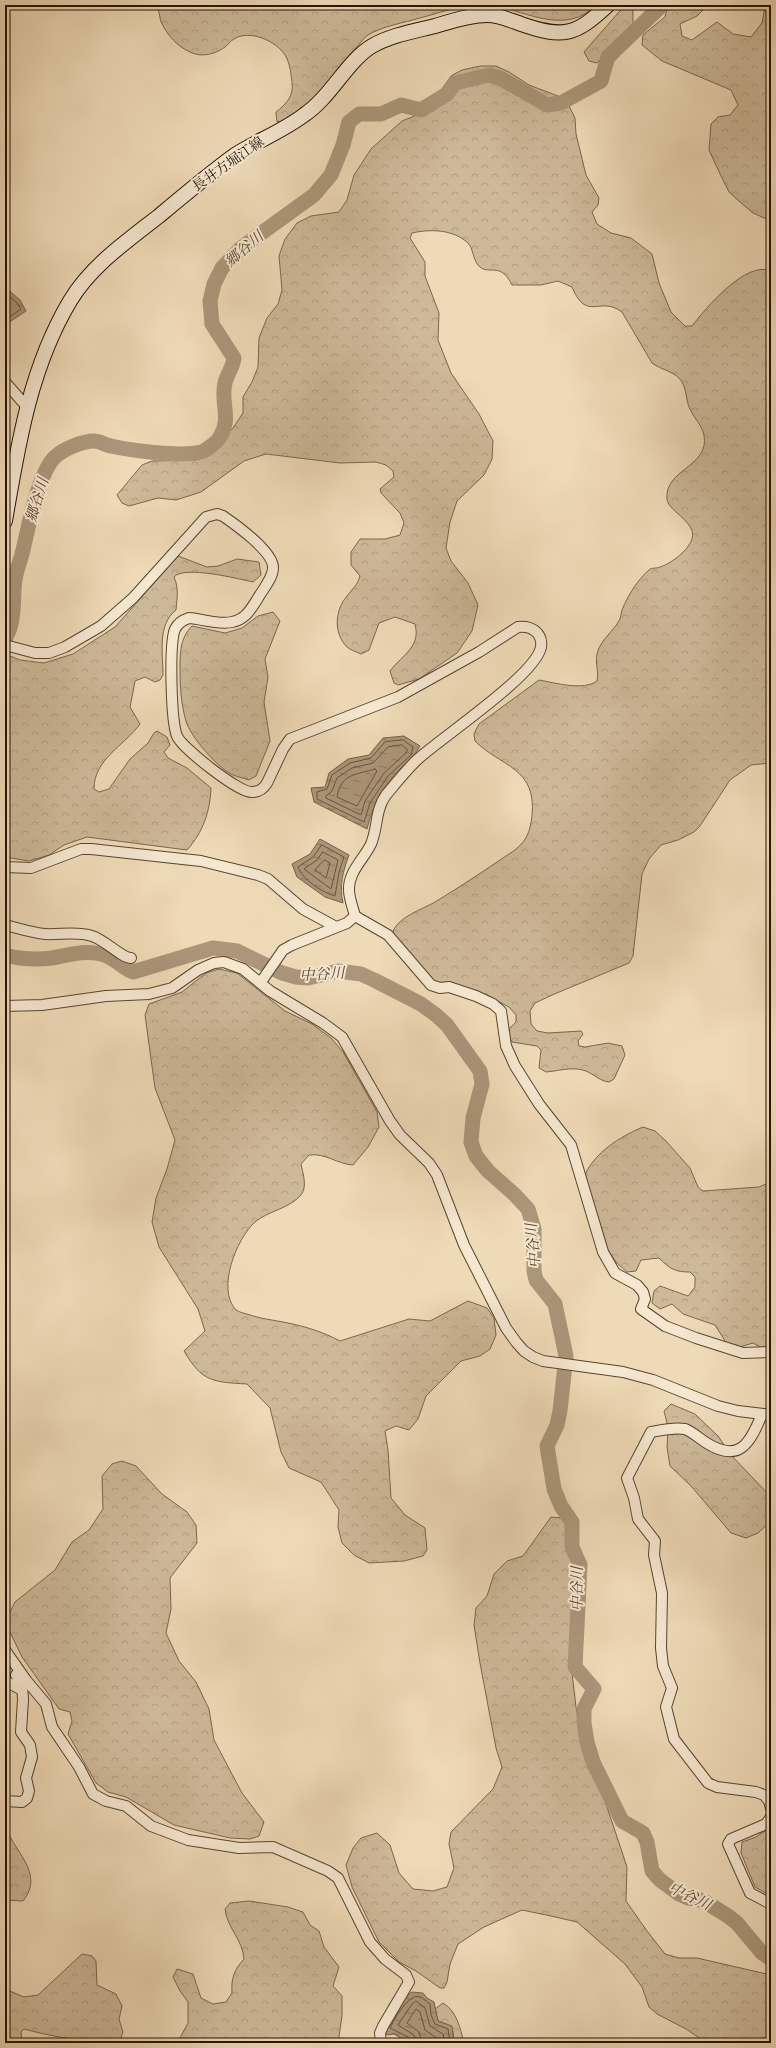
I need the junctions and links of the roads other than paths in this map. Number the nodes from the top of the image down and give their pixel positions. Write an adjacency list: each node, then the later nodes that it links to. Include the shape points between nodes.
1 (608, 5): 3 (main road, 長井方堀江線, via 587,25 569,31 544,32 504,17 488,15 465,18 399,35 371,47 353,64 326,97 304,116 218,168 92,272 71,299 60,319 39,368)
2 (5, 382): 3 (street)
3 (27, 407): 4 (main road, 長井方堀江線)
4 (5, 521)
5 (7, 645): 7 (street, via 35,653 49,653 65,647 101,626 133,598 206,517 217,514 223,516 265,550 274,567 251,609 240,619 225,623 189,618 176,629 172,666 173,720 177,736 187,749 229,781 245,791 252,792 264,788 290,739 398,697 518,627 526,626 537,632 540,639 539,654 522,674 418,760 381,802 370,845 349,881)
6 (5, 868): 9 (street, via 31,868 81,849 91,848 201,861 268,879 303,909)
7 (355, 916): 9 (street); 13 (street, via 388,934 431,985 448,987 476,996 501,1011 506,1046 515,1066 539,1104 571,1145 603,1252 616,1273 631,1280 643,1292 645,1298 641,1309 665,1326 743,1353)
8 (5, 925): 10 (street, via 44,934 92,936)
9 (336, 927): 11 (street, via 283,950)
10 (131, 958)
11 (264, 978): 12 (street, via 224,962 214,963 162,992 106,996 42,1005); 14 (street, via 270,991 324,1023 342,1037 400,1135 437,1174 464,1245 506,1328 524,1351 543,1361 623,1372 653,1380 718,1406)
12 (5, 1006)
13 (771, 1352)
14 (766, 1415): 20 (street, via 752,1438 739,1449 726,1452 686,1429 651,1432 627,1478 638,1519 655,1541 654,1555 662,1593 661,1648 672,1688 666,1708 674,1740 708,1783 717,1787 764,1794)
15 (5, 1650): 16 (street)
16 (12, 1662): 18 (street); 23 (street, via 46,1704 52,1727 79,1767 93,1794 106,1801 126,1806 151,1826 188,1840 239,1848 273,1847 328,1871 338,1878 370,1942 385,1959 406,1975 409,1982 383,2026)
17 (5, 1680): 18 (street)
18 (22, 1690): 19 (street, via 24,1709 21,1732 30,1745 32,1757 26,1778 28,1794 22,1802)
19 (5, 1801)
20 (771, 1808)
21 (771, 1817): 22 (street, via 766,1824 731,1839 728,1844 750,1893)
22 (771, 1904)
23 (380, 2039)

